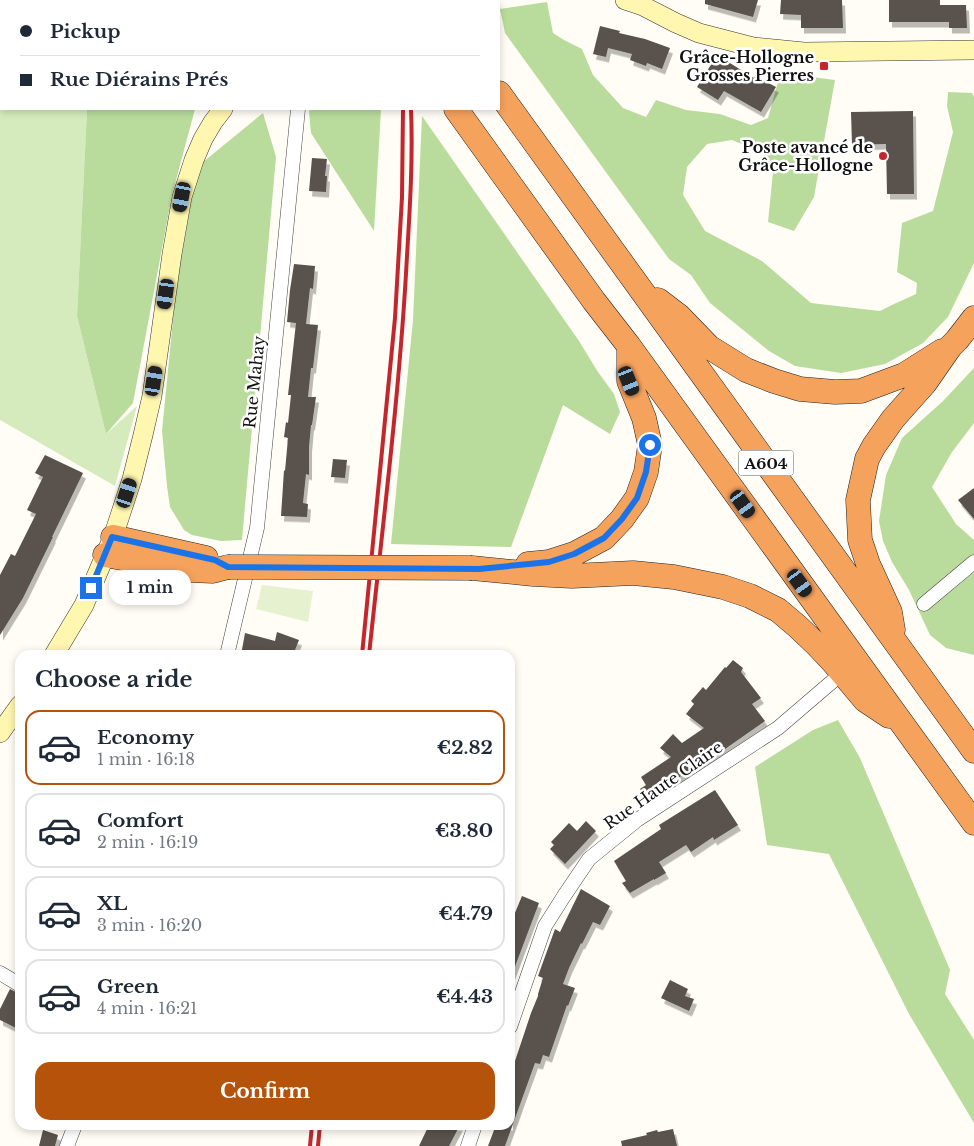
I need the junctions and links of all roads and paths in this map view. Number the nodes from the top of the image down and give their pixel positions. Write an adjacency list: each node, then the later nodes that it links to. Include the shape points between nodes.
1 (625, 0): 2 (main road, via 699,33 753,47 822,53)
2 (974, 50)
3 (500, 94): 7 (highway, A604)
4 (222, 110): 11 (main road, via 203,140 182,197 152,396 132,479)
5 (298, 110): 17 (street, Rue Mahay, via 257,528)
6 (457, 110): 9 (highway, A604)
7 (632, 278): 10 (highway, via 679,316 709,347 746,370 800,389 861,390 904,375); 15 (highway, A604)
8 (974, 318): 10 (highway)
9 (629, 346): 13 (highway, via 629,381 644,418 650,445 646,472 637,498 604,538 574,554 549,562); 20 (highway, A604)
10 (950, 347): 15 (highway, via 874,446 858,500 860,540 890,612)
11 (109, 546): 13 (highway, bridge, via 219,566); 16 (main road, via 84,605)
12 (970, 565): 14 (street)
13 (475, 569): 20 (highway, via 572,576 634,573 666,576 723,587 750,596 778,610 822,650 865,700)
14 (924, 604)
15 (896, 644): 22 (highway, A604)
16 (57, 650)
17 (228, 650)
18 (834, 680): 26 (street, Rue Haute Claire, via 778,728 637,820 589,859 545,926)
19 (15, 712): 21 (main road)
20 (904, 725): 23 (highway, A604)
21 (0, 733)
22 (974, 751)
23 (974, 823)
24 (0, 974): 25 (street)
25 (15, 982)
26 (515, 1012)
27 (73, 1130): 29 (street)
28 (473, 1130): 30 (street)
29 (67, 1146)
30 (468, 1146)

